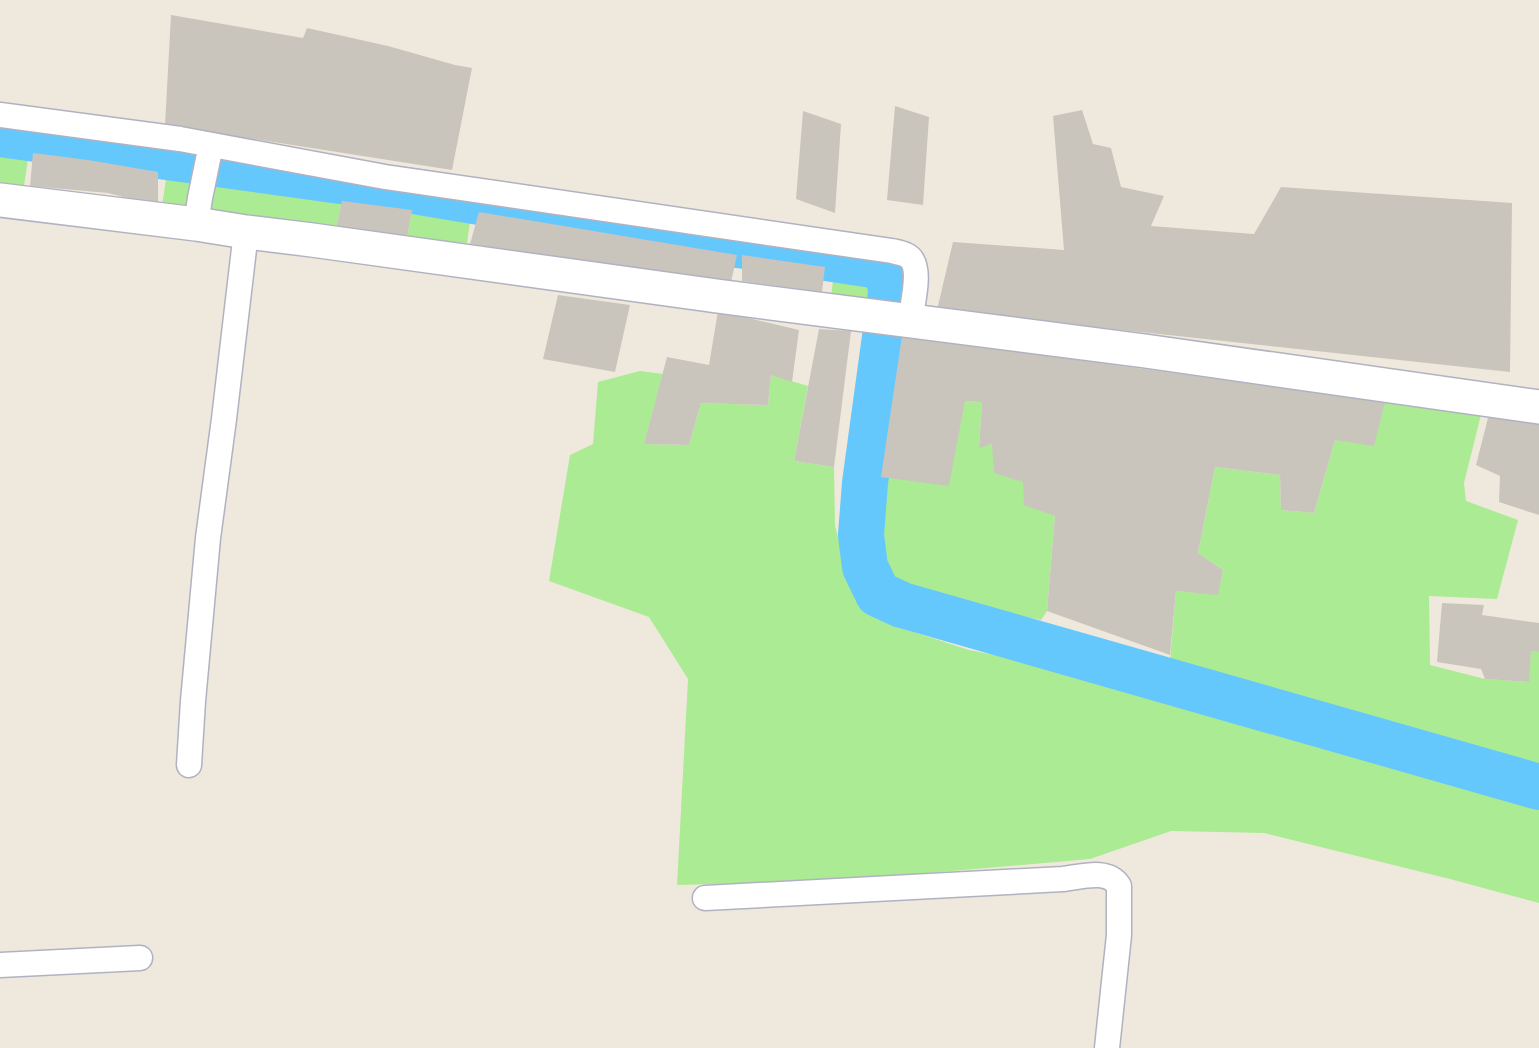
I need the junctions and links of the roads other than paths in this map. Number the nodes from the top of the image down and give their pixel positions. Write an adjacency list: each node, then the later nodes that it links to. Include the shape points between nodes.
1 (0, 115): 2 (street)
2 (211, 145): 4 (street); 6 (street, via 385,177 892,251 907,255 916,276)
3 (0, 200): 4 (main road)
4 (198, 211): 5 (main road)
5 (246, 232): 6 (main road); 8 (street, via 208,538)
6 (896, 319): 7 (main road)
7 (1539, 406)
8 (189, 765)
9 (705, 898): 12 (street, via 1108,876 1119,886 1119,935)
10 (140, 958): 11 (street)
11 (0, 965)
12 (1107, 1048)

